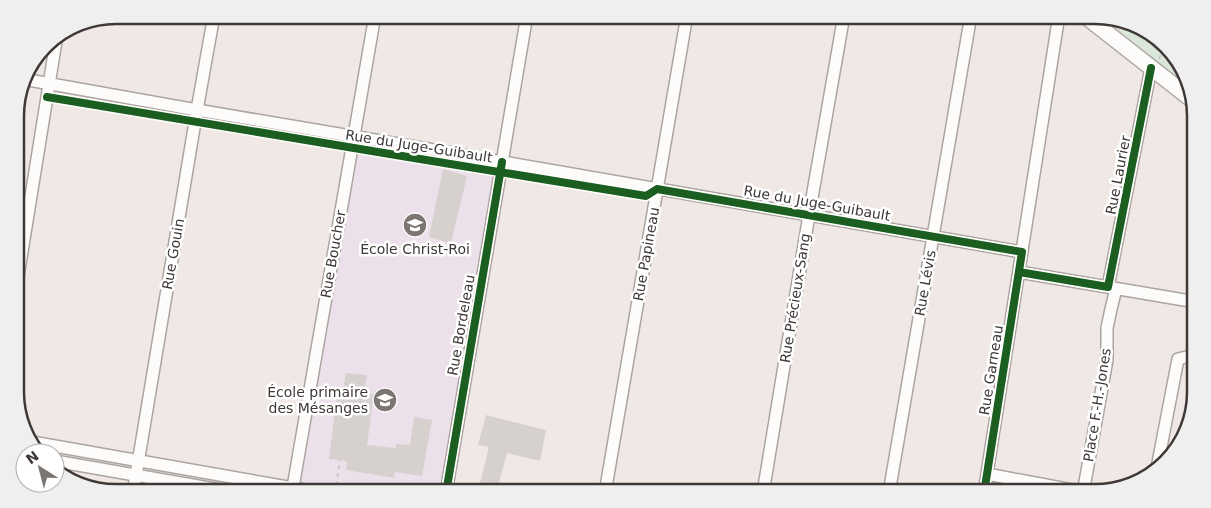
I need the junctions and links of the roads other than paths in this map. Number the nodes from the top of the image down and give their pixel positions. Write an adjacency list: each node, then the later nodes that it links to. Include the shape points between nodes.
1 (212, 24): 14 (street, Rue Gouin)
2 (373, 24): 15 (street, Rue Boucher)
3 (525, 24): 16 (street, Rue Bordeleau)
4 (685, 24): 17 (street, Rue Papineau)
5 (842, 24): 18 (street, Rue Précieux-Sang)
6 (969, 24): 19 (street, Rue Lévis)
7 (1058, 24): 21 (street, Rue Garneau)
8 (1097, 24): 10 (main road)
9 (55, 47): 12 (street)
10 (1155, 64): 13 (main road); 23 (street, Rue Laurier)
11 (31, 80): 12 (street, Rue du Juge-Guibault)
12 (49, 83): 14 (street, Rue du Juge-Guibault); 20 (street)
13 (1184, 91)
14 (196, 110): 15 (street, Rue du Juge-Guibault); 28 (street, Rue Gouin)
15 (353, 136): 16 (street, Rue du Juge-Guibault); 35 (street, Rue Boucher)
16 (502, 162): 17 (street, Rue du Juge-Guibault); 36 (street, Rue Bordeleau)
17 (657, 188): 18 (street, Rue du Juge-Guibault); 37 (street, Rue Papineau)
18 (809, 215): 19 (street, Rue du Juge-Guibault); 38 (street, Rue Précieux-Sang)
19 (933, 236): 21 (street, Rue du Juge-Guibault); 39 (street, Rue Lévis)
20 (24, 239)
21 (1022, 252): 22 (street, Rue Garneau)
22 (1019, 272): 23 (street); 30 (street, Rue Garneau)
23 (1112, 288): 24 (street); 42 (street, Place F.-H.-Jones, via 1107,360)
24 (1187, 300)
25 (1187, 356): 27 (street, via 1178,358)
26 (39, 443): 28 (street)
27 (1159, 458)
28 (138, 461): 31 (street, Rue Gouin); 34 (street)
29 (65, 463): 31 (street)
30 (987, 474): 40 (street, Rue Garneau); 41 (street, Place F.-H.-Jones)
31 (136, 476): 32 (street, Rue Gouin); 33 (street)
32 (135, 484)
33 (184, 484)
34 (261, 484)
35 (294, 484)
36 (448, 484)
37 (607, 484)
38 (764, 484)
39 (891, 484)
40 (985, 484)
41 (1040, 484)
42 (1084, 484)

